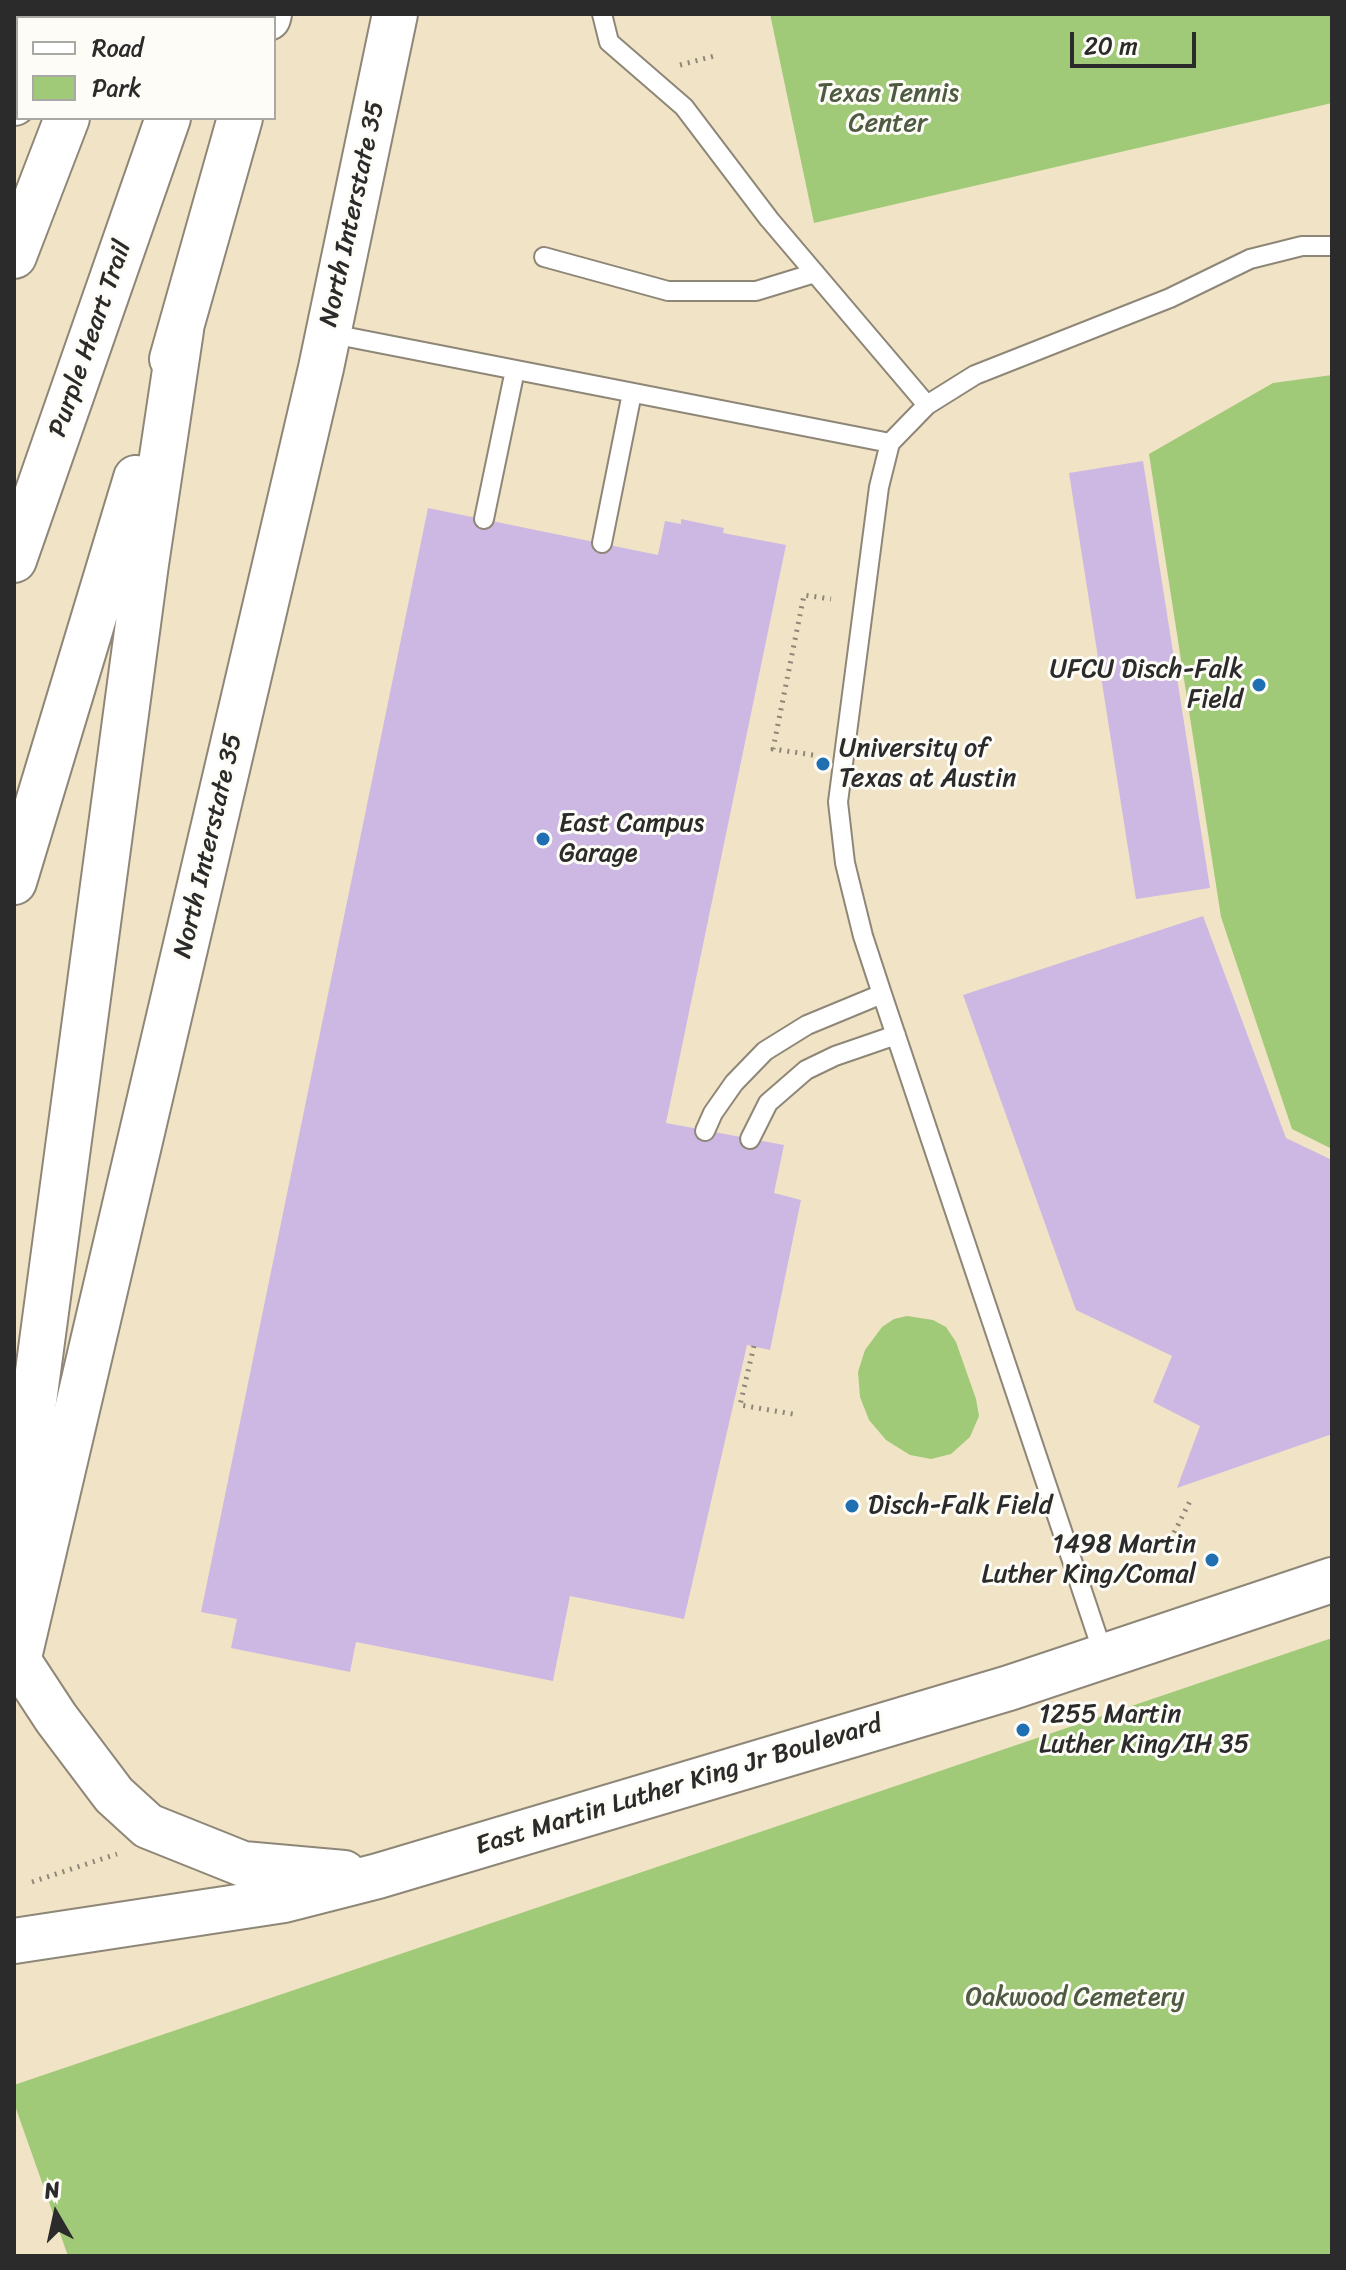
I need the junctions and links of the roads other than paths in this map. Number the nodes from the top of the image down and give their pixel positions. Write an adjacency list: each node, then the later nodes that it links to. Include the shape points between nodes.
1 (395, 14): 13 (main road, North Interstate 35)
2 (602, 14): 11 (lane, via 609,42 684,107)
3 (66, 120): 7 (main road)
4 (74, 120): 7 (main road)
5 (167, 120): 20 (main road, Purple Heart Trail)
6 (239, 120): 12 (main road)
7 (37, 199): 9 (main road)
8 (1332, 246): 16 (lane, via 1302,246 1250,259 1170,298 975,375)
9 (14, 256)
10 (544, 257): 11 (lane, via 668,291 756,291)
11 (815, 273): 16 (lane)
12 (181, 330): 21 (main road); 26 (main road)
13 (327, 333): 14 (lane); 30 (main road, North Interstate 35)
14 (515, 370): 15 (lane); 18 (lane)
15 (632, 393): 17 (lane); 19 (lane)
16 (927, 405): 17 (lane)
17 (890, 443): 22 (lane, via 879,487 838,802 845,863)
18 (484, 519)
19 (602, 543)
20 (14, 560)
21 (14, 882)
22 (882, 994): 23 (lane); 24 (lane, via 807,1025 765,1051 734,1083)
23 (896, 1035): 25 (lane, via 806,1070 768,1103); 29 (lane)
24 (705, 1131)
25 (750, 1139)
26 (14, 1551)
27 (1332, 1580): 29 (main road, East Martin Luther King Jr Boulevard)
28 (14, 1601): 30 (main road)
29 (1104, 1656): 31 (main road, East Martin Luther King Jr Boulevard)
30 (16, 1668): 31 (main road, via 114,1795 148,1826 243,1864)
31 (378, 1876): 32 (main road, East Martin Luther King Jr Boulevard, via 284,1900)
32 (14, 1941)

